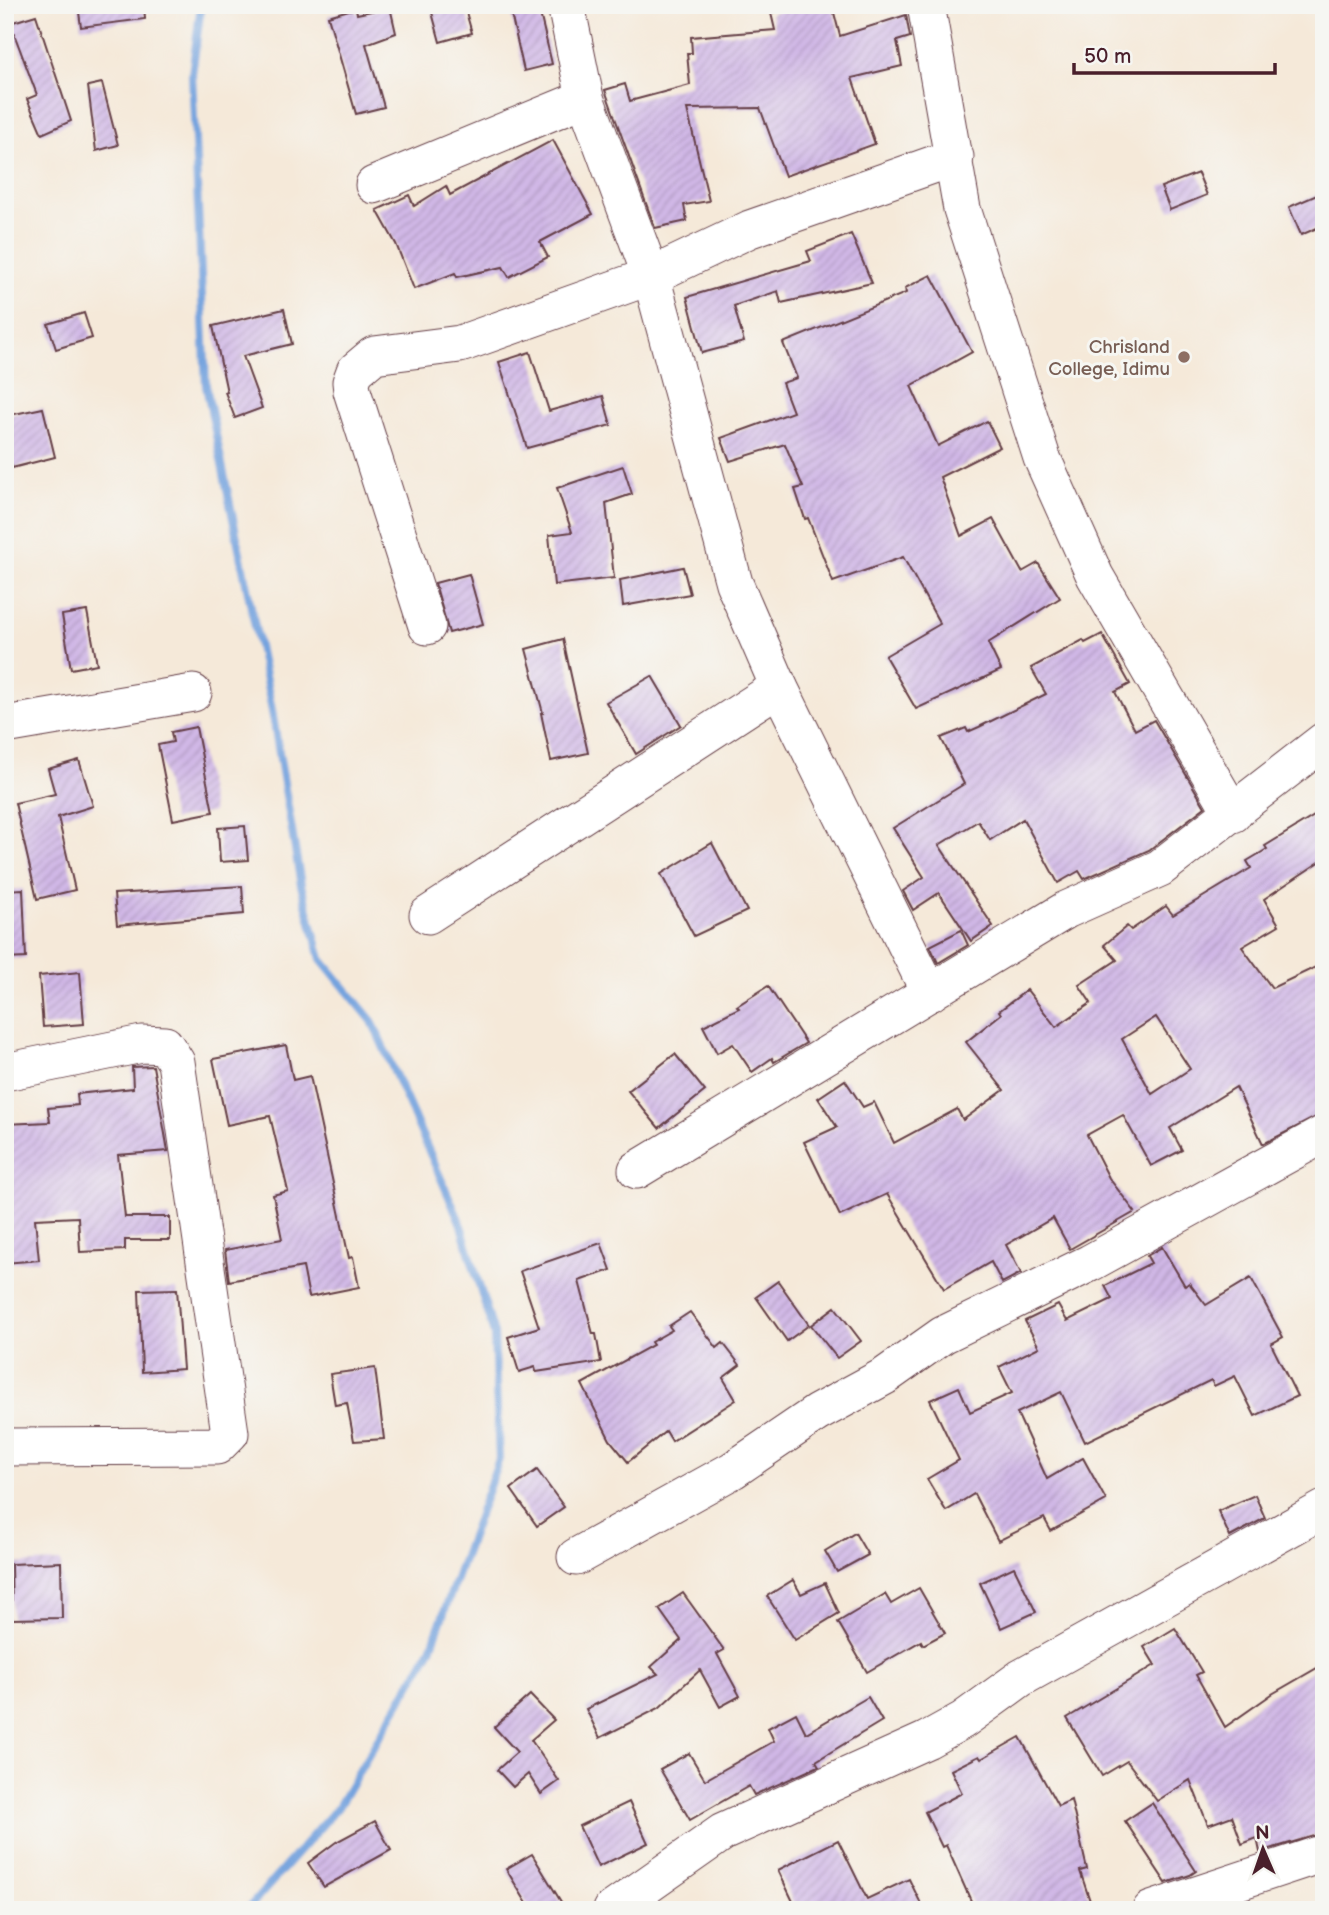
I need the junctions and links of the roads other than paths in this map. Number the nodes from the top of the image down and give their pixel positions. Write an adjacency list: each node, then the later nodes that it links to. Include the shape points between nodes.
1 (566, 5): 3 (street)
2 (926, 5): 4 (street)
3 (585, 98): 5 (street); 6 (street)
4 (955, 157): 6 (street, via 750,229); 12 (street, via 962,209 1042,457 1095,576)
5 (374, 186)
6 (651, 276): 7 (street, via 460,344 374,355 355,371 352,391); 8 (street, via 734,583)
7 (427, 626)
8 (779, 687): 13 (street); 14 (street)
9 (193, 693): 10 (street)
10 (5, 725)
11 (1324, 741): 12 (street)
12 (1233, 814): 14 (street, via 1160,868 1066,910)
13 (428, 915)
14 (930, 993): 17 (street)
15 (5, 1072): 18 (street, via 142,1044 165,1045 176,1062 230,1418 230,1433 217,1446)
16 (1324, 1134): 20 (street, via 1090,1263 943,1335 733,1470)
17 (637, 1170)
18 (5, 1447)
19 (1324, 1509): 23 (street, via 1021,1678 927,1740 723,1832)
20 (576, 1557)
21 (1324, 1853): 22 (street)
22 (1197, 1903): 24 (street)
23 (612, 1910)
24 (1151, 1910)

